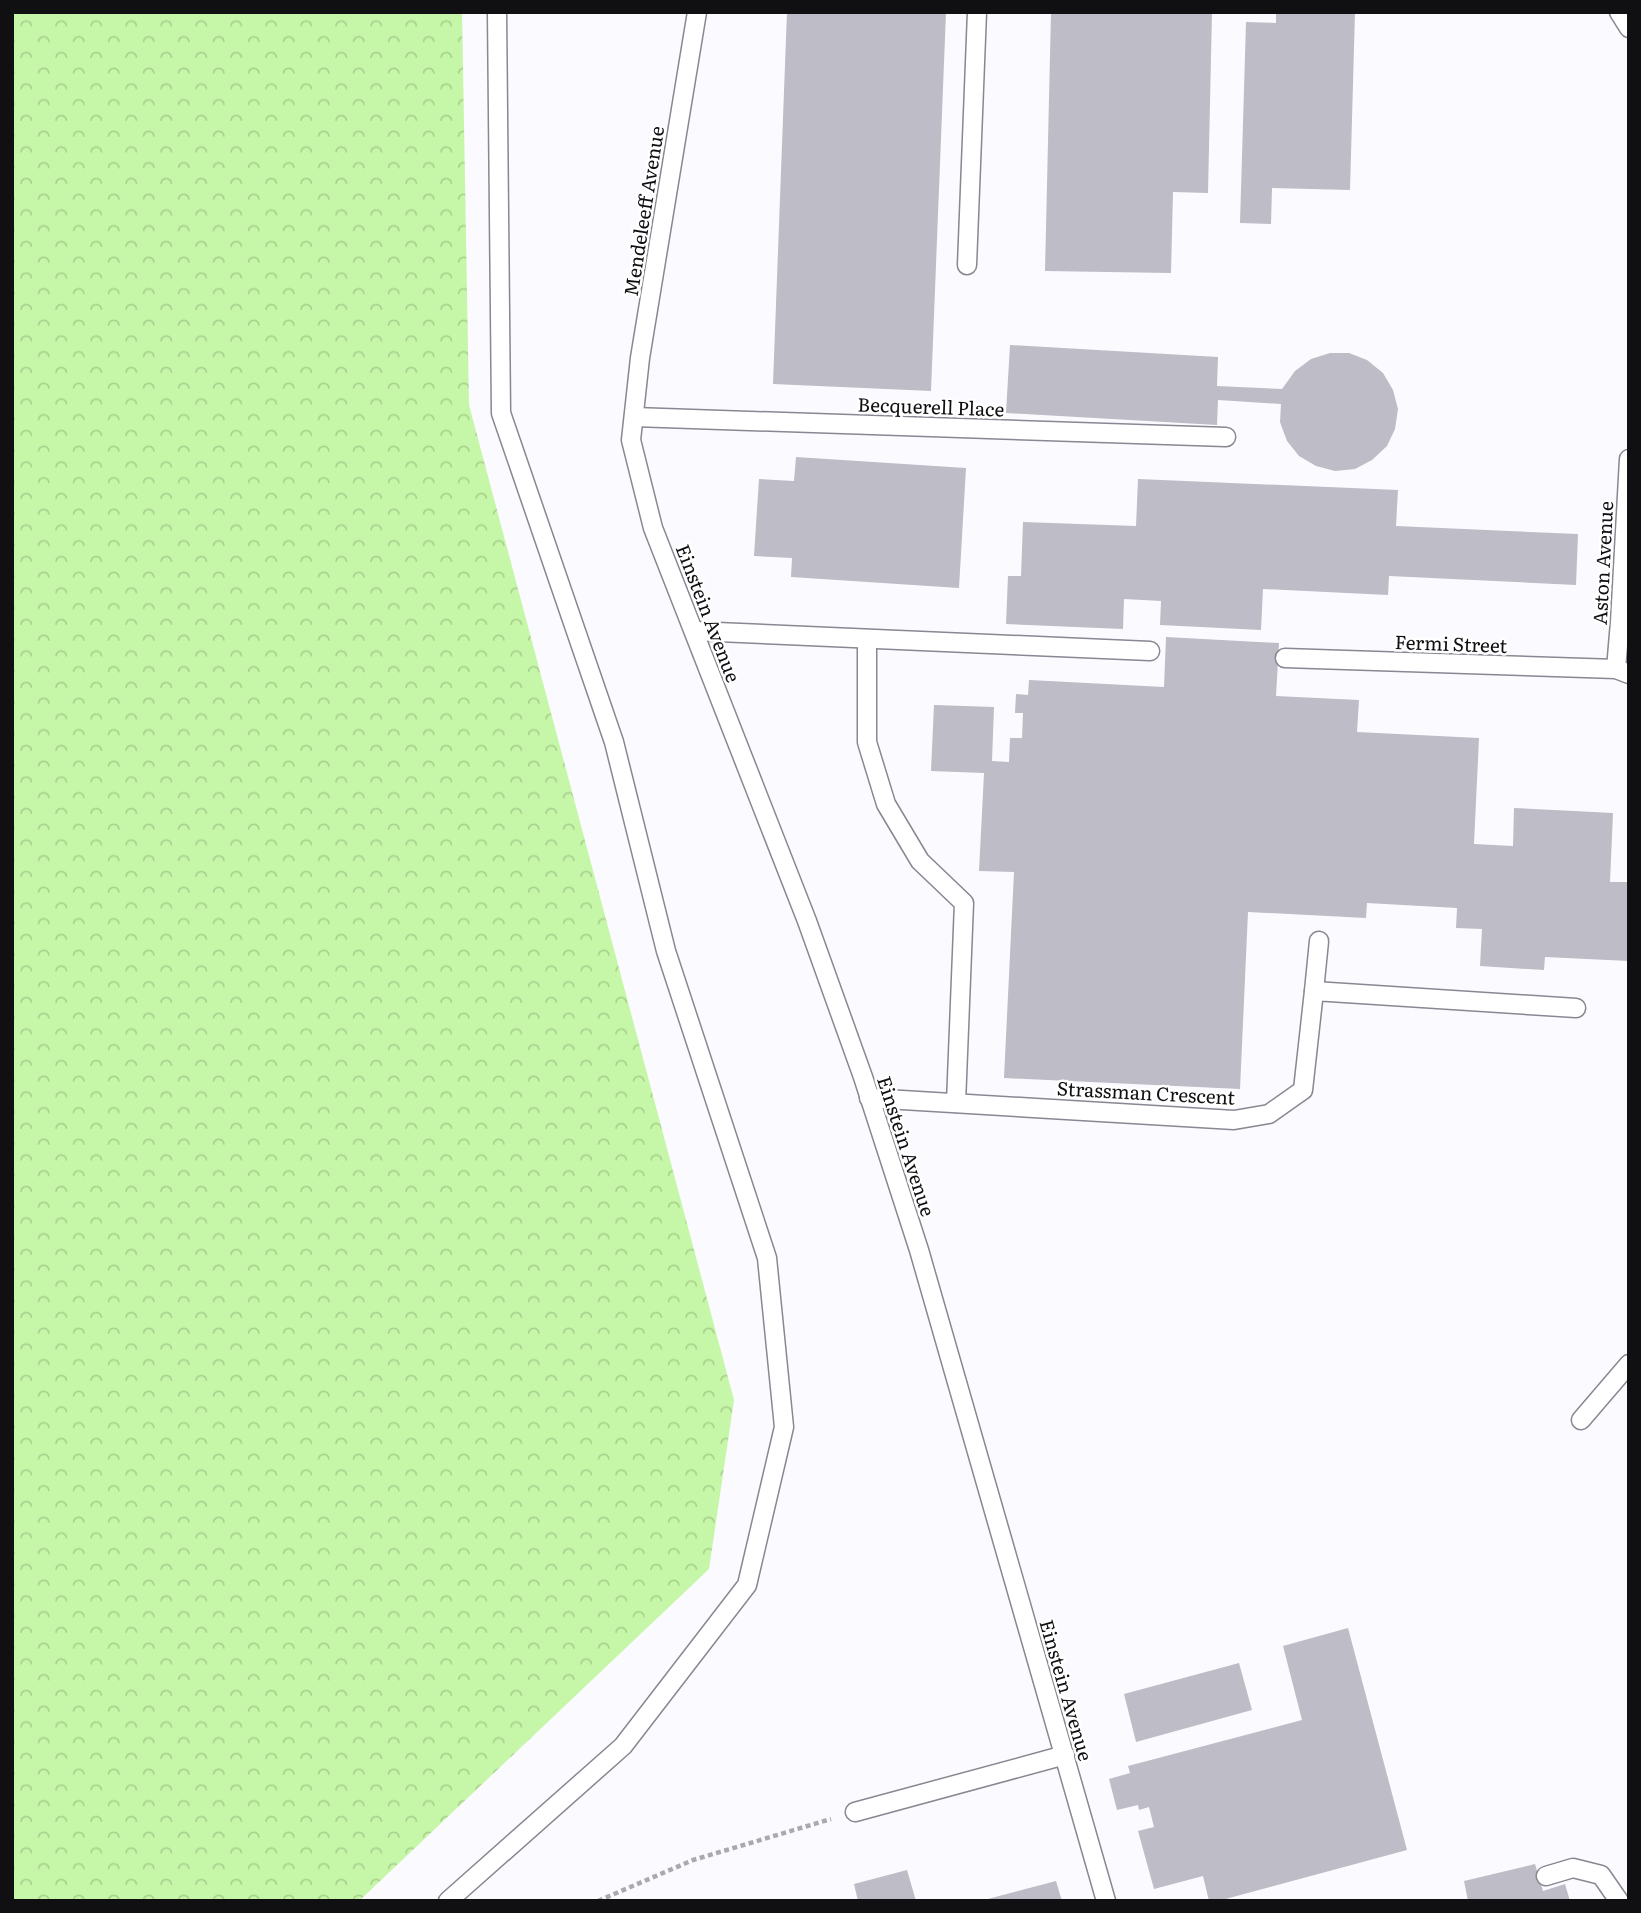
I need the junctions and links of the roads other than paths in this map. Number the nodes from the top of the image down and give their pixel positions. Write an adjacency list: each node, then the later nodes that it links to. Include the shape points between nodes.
1 (497, 12): 25 (lane, via 501,413 614,742 666,951 767,1258 784,1427 747,1585 622,1746)
2 (697, 12): 7 (lane, Mendeleeff Avenue)
3 (977, 12): 6 (lane)
4 (1619, 12): 5 (lane)
5 (1629, 28)
6 (967, 265)
7 (634, 417): 8 (lane, Becquerell Place); 10 (lane, Einstein Avenue, via 631,440 653,528)
8 (1226, 437)
9 (1629, 459): 14 (lane, Aston Avenue, via 1620,622)
10 (694, 631): 11 (lane); 18 (lane, Einstein Avenue, via 807,921)
11 (866, 639): 12 (lane); 19 (lane, via 867,742 886,804 920,861 964,903)
12 (1150, 652)
13 (1285, 658): 14 (lane, Fermi Street)
14 (1622, 671)
15 (1319, 941): 16 (lane, Strassman Crescent)
16 (1314, 991): 17 (lane); 19 (lane, Strassman Crescent, via 1303,1090 1269,1114 1234,1120)
17 (1576, 1008)
18 (869, 1098): 19 (lane, Strassman Crescent); 22 (lane, Einstein Avenue, via 919,1250)
19 (956, 1103)
20 (1629, 1364): 21 (lane)
21 (1581, 1420)
22 (1065, 1755): 23 (lane); 26 (lane, Einstein Avenue)
23 (855, 1812)
24 (1546, 1876): 27 (lane, via 1573,1868 1601,1875)
25 (448, 1901)
26 (1106, 1901)
27 (1619, 1901)

